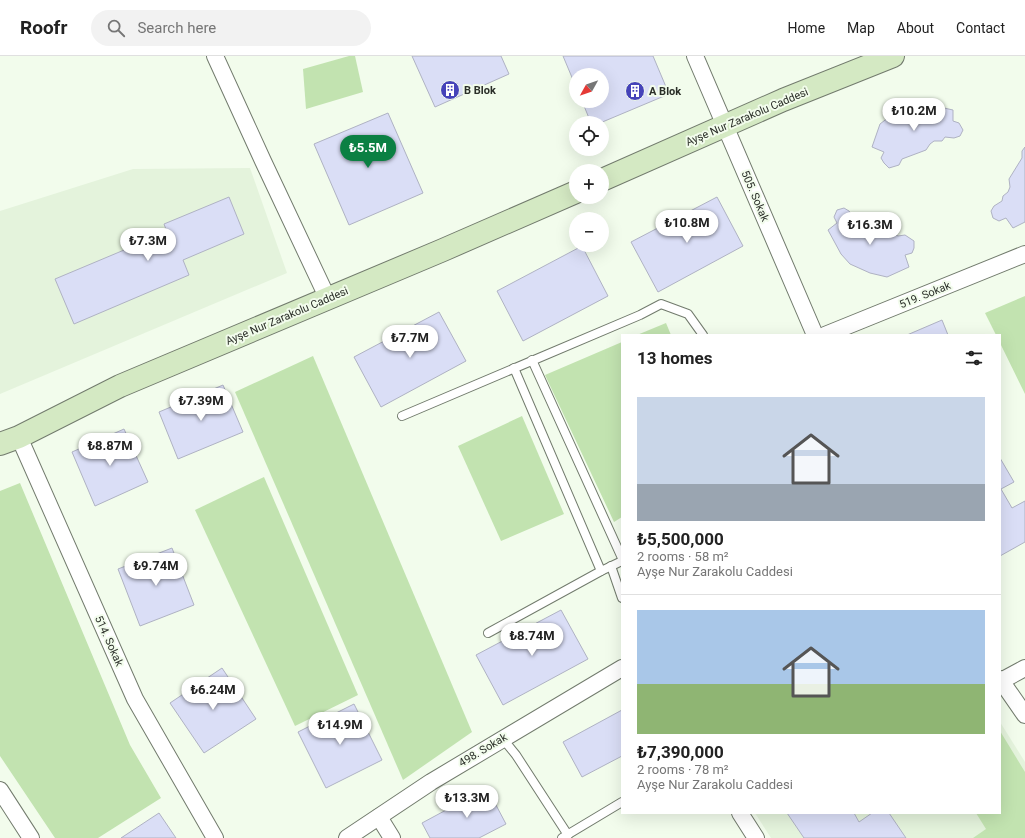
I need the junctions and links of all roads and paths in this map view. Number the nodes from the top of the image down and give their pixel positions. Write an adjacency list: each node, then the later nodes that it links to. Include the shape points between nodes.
1 (215, 56): 8 (street)
2 (695, 56): 4 (street, 505. Sokak)
3 (892, 56): 4 (street, Ayşe Nur Zarakolu Caddesi)
4 (725, 126): 5 (street, Ayşe Nur Zarakolu Caddesi); 10 (street, 505. Sokak)
5 (609, 177)
6 (569, 195): 8 (street, Ayşe Nur Zarakolu Caddesi)
7 (1025, 254): 11 (street, 519. Sokak)
8 (328, 299): 15 (street, Ayşe Nur Zarakolu Caddesi, via 120,386)
9 (702, 334): 12 (lane, via 688,314 661,304)
10 (815, 334)
11 (827, 334)
12 (532, 360): 13 (lane); 16 (lane)
13 (514, 368): 14 (lane); 19 (lane)
14 (402, 416)
15 (9, 441): 33 (street, 514. Sokak, via 135,699)
16 (621, 556)
17 (621, 561): 18 (lane)
18 (611, 566): 19 (lane); 20 (lane)
19 (601, 571): 21 (lane)
20 (621, 595)
21 (488, 633)
22 (1025, 668): 24 (street)
23 (621, 669): 26 (street, 498. Sokak)
24 (1001, 680): 25 (street)
25 (1025, 715)
26 (503, 738): 30 (street, 498. Sokak); 31 (lane)
27 (0, 790): 32 (street)
28 (621, 803): 31 (lane)
29 (741, 814): 36 (street)
30 (379, 817): 34 (street, 498. Sokak); 35 (street)
31 (565, 836)
32 (31, 838)
33 (215, 838)
34 (347, 838)
35 (392, 838)
36 (756, 838)

